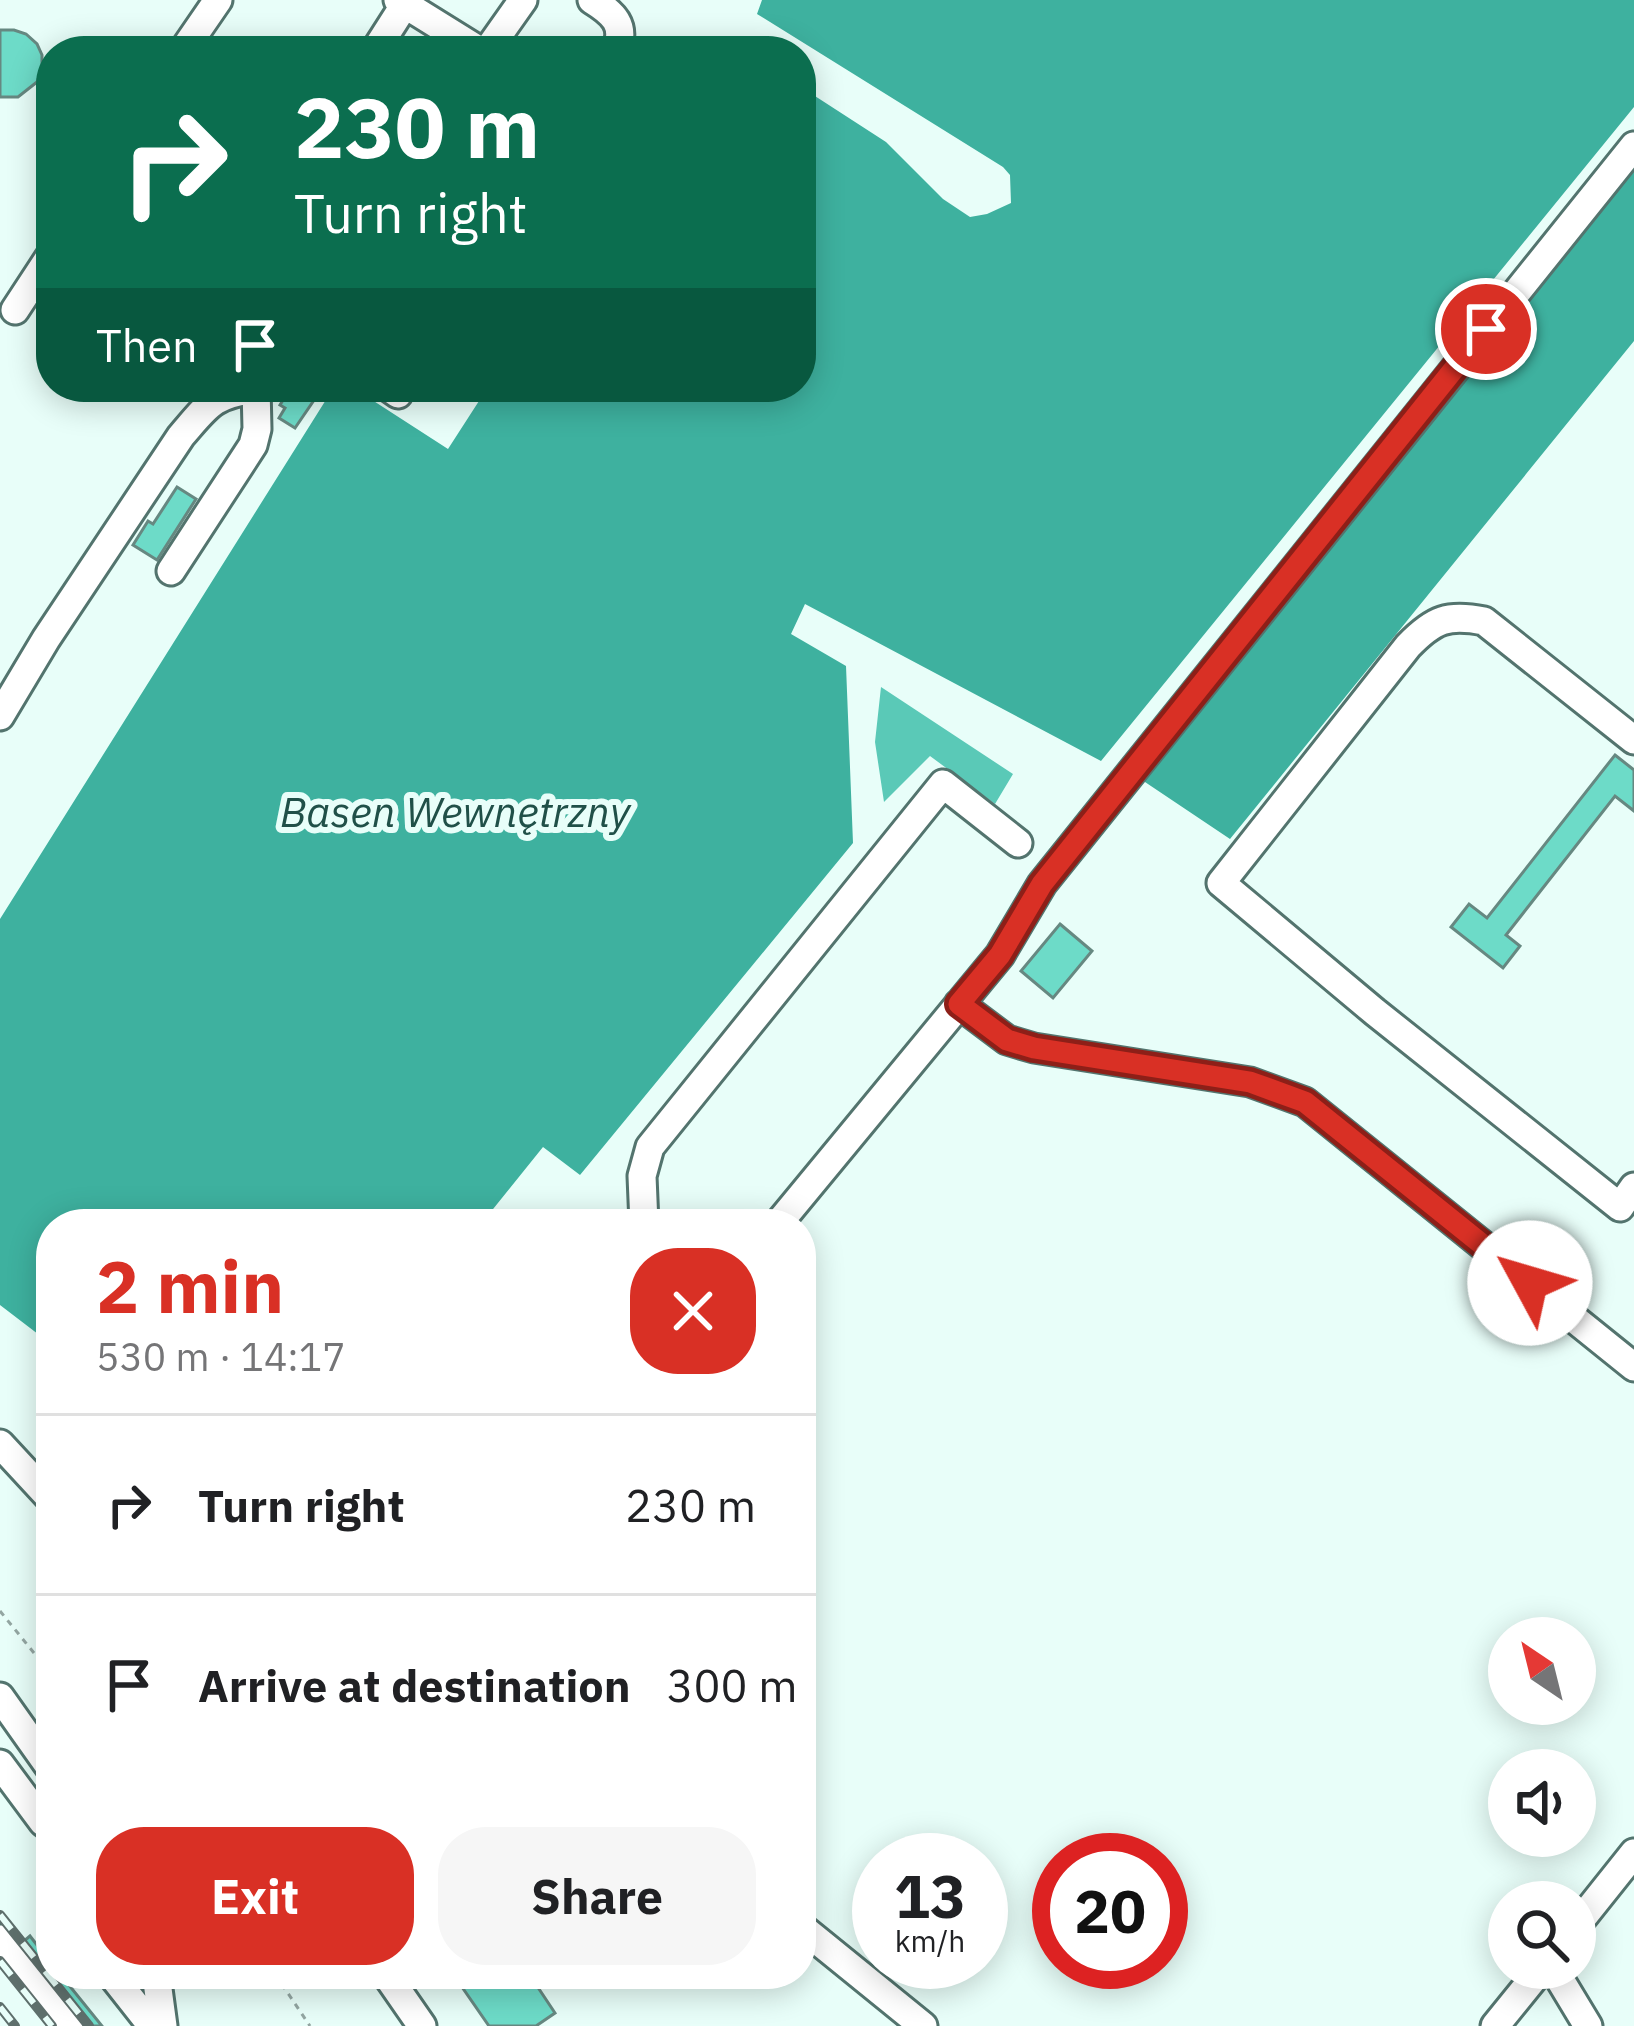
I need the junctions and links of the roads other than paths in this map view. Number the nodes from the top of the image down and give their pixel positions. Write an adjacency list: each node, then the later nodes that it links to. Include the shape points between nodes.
1 (218, 0): 5 (street)
2 (523, 0): 8 (street)
3 (592, 0): 9 (street, via 614,14)
4 (401, 2): 6 (street); 7 (street)
5 (193, 36)
6 (382, 36)
7 (458, 36)
8 (495, 36)
9 (619, 36)
10 (1634, 146): 19 (street, via 1055,867)
11 (36, 278): 12 (street)
12 (15, 310)
13 (214, 402): 16 (street, via 181,436)
14 (256, 402): 15 (street, via 254,445)
15 (171, 571)
16 (0, 716)
17 (1634, 740): 20 (street, via 1484,621 1444,619 1426,628 1221,883 1375,1012)
18 (1018, 843): 21 (street, via 943,784 650,1148)
19 (959, 1004): 22 (street); 23 (street, via 1007,1040 1034,1048 1250,1082 1305,1102)
20 (1627, 1197)
21 (643, 1209)
22 (790, 1209)
23 (1634, 1367)
24 (0, 1444): 25 (street)
25 (36, 1483)
26 (0, 1697): 27 (street)
27 (36, 1748)
28 (0, 1764): 29 (street)
29 (36, 1813)
30 (1634, 1853): 31 (street)
31 (1596, 1901)
32 (0, 1939): 34 (street)
33 (816, 1939): 45 (street)
34 (36, 1984)
35 (40, 1989): 41 (street)
36 (122, 1989): 42 (street)
37 (158, 1989): 43 (street)
38 (396, 1989): 44 (street)
39 (1525, 1989): 46 (street)
40 (1566, 1989): 47 (street)
41 (69, 2026)
42 (152, 2026)
43 (163, 2026)
44 (422, 2026)
45 (923, 2026)
46 (1495, 2026)
47 (1588, 2026)

